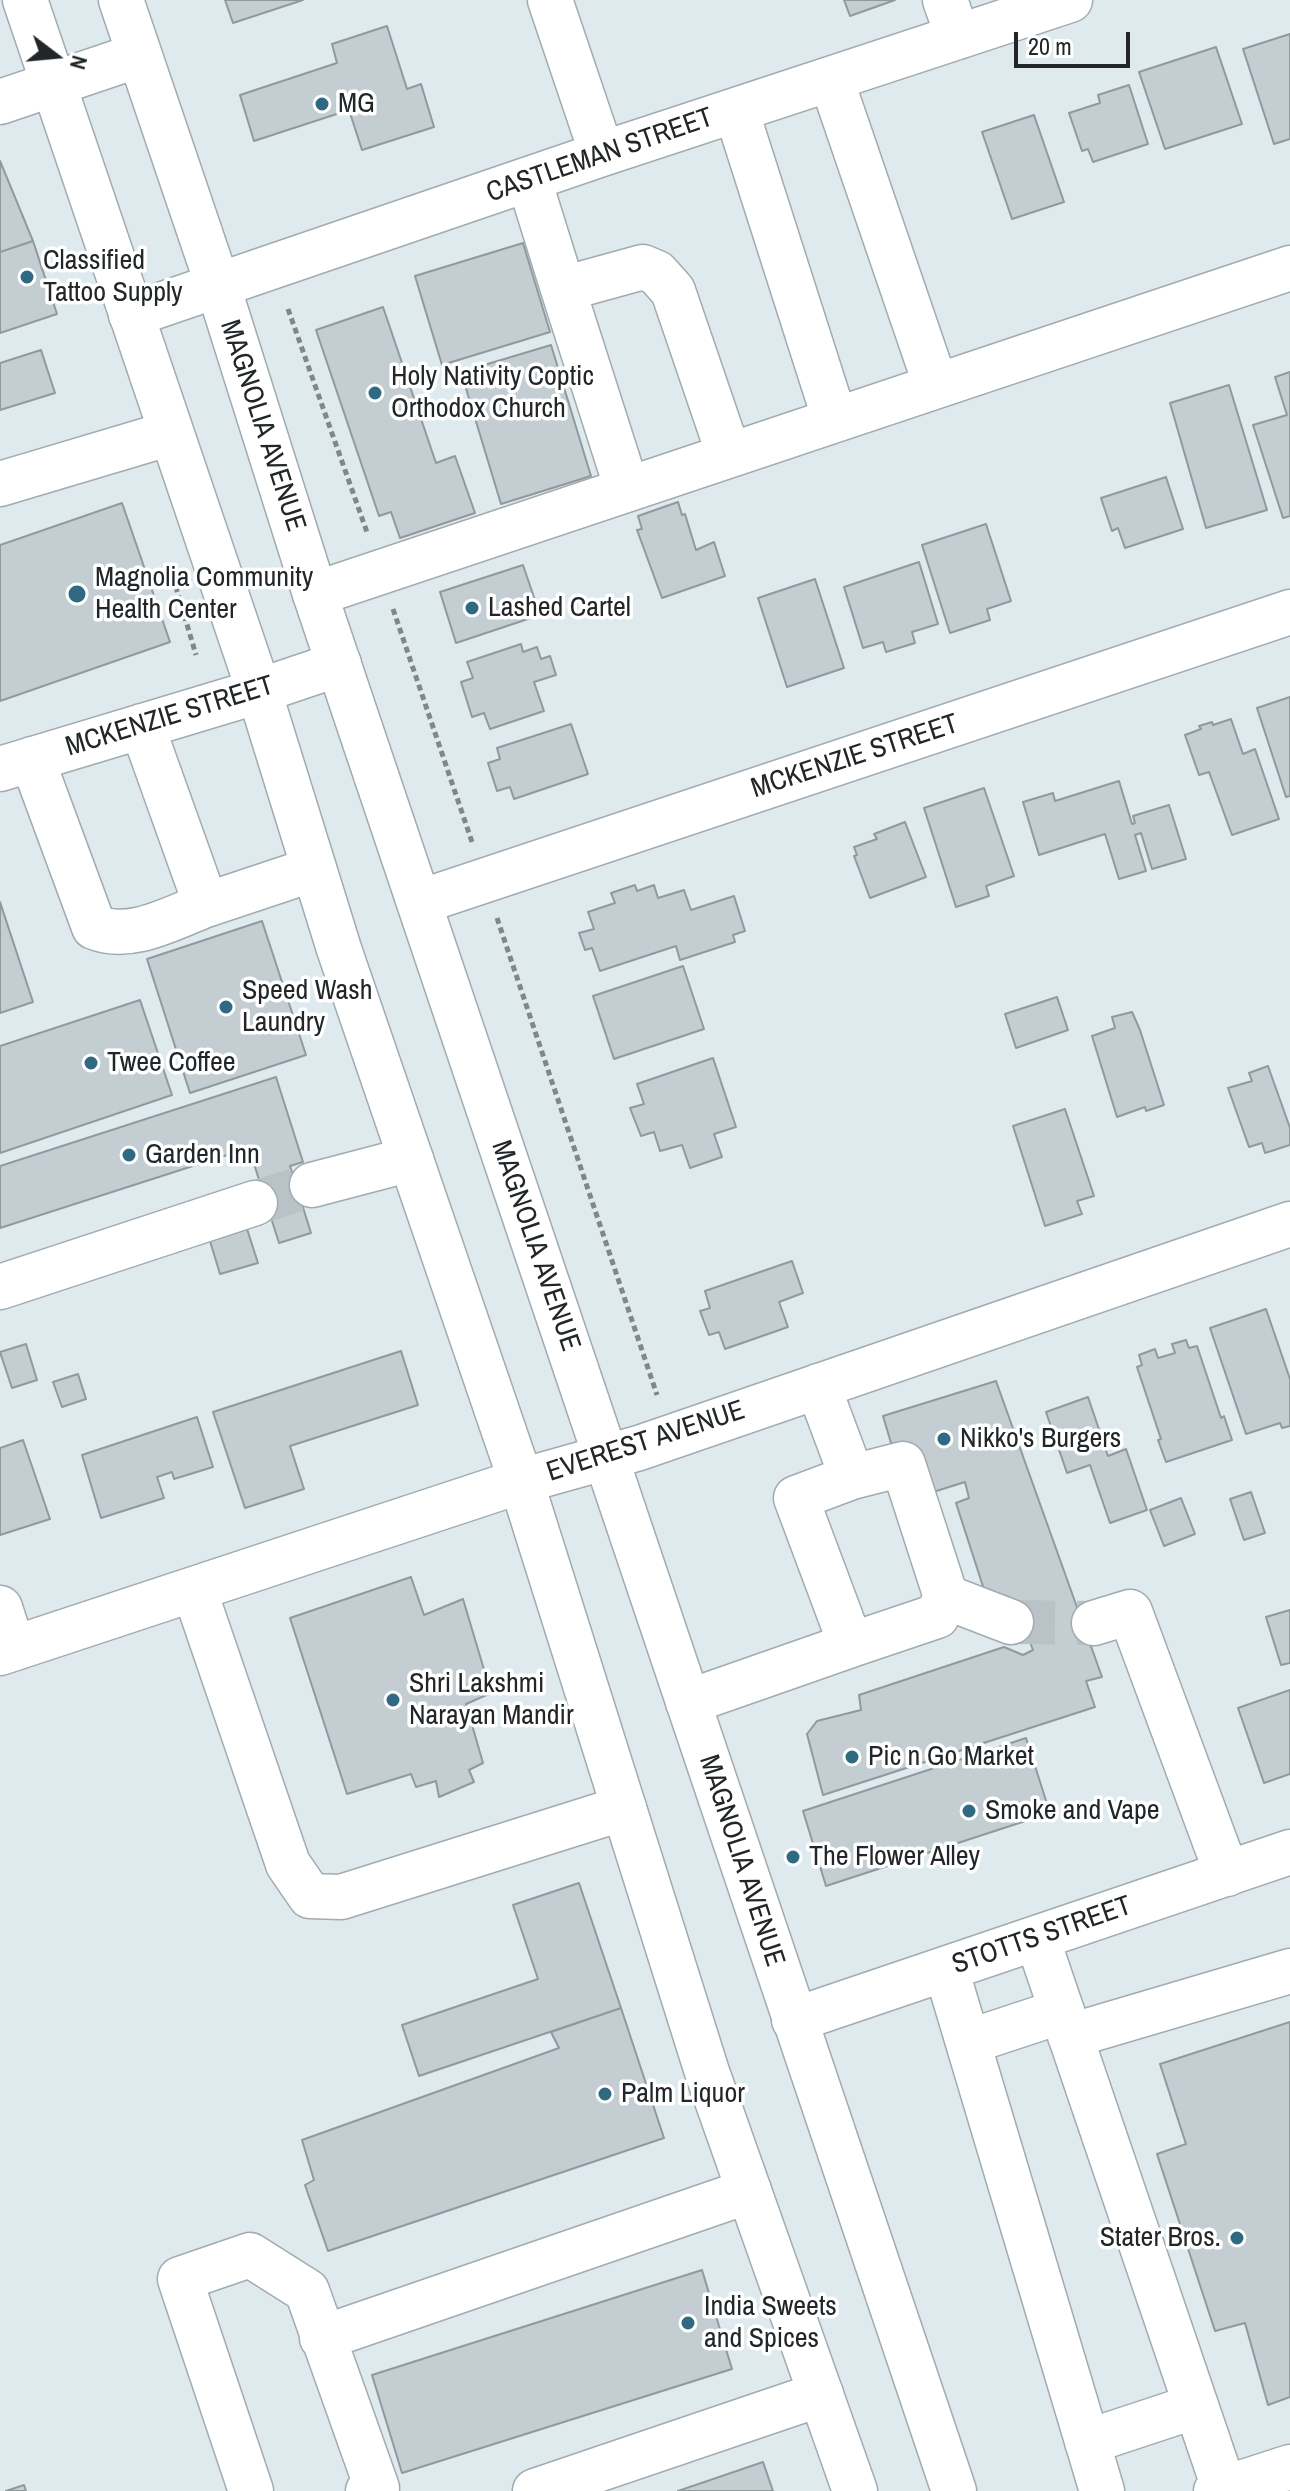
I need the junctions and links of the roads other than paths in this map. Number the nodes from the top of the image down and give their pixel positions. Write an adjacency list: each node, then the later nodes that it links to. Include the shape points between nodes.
1 (25, 0): 8 (main road)
2 (121, 0): 6 (main road, MAGNOLIA AVENUE)
3 (550, 0): 11 (main road)
4 (1070, 0): 5 (main road, CASTLEMAN STREET)
5 (951, 19): 7 (main road, CASTLEMAN STREET)
6 (139, 55): 8 (main road); 14 (main road, MAGNOLIA AVENUE)
7 (831, 79): 10 (main road, CASTLEMAN STREET); 17 (main road)
8 (53, 86): 9 (main road); 16 (main road)
9 (0, 102)
10 (736, 110): 11 (main road, CASTLEMAN STREET); 18 (main road)
11 (602, 154): 12 (main road, CASTLEMAN STREET)
12 (529, 180): 14 (main road, CASTLEMAN STREET); 15 (main road)
13 (1290, 268): 17 (main road)
14 (218, 286): 16 (main road, CASTLEMAN STREET); 23 (main road, MAGNOLIA AVENUE)
15 (563, 289): 20 (main road, via 643,267 657,273 673,291); 22 (main road)
16 (131, 315): 19 (main road)
17 (936, 386): 18 (main road)
18 (835, 420): 20 (main road)
19 (171, 433): 21 (main road); 26 (main road)
20 (729, 455): 22 (main road)
21 (0, 484)
22 (627, 489): 23 (main road)
23 (315, 594): 25 (main road, MAGNOLIA AVENUE)
24 (1290, 612): 30 (main road, MCKENZIE STREET)
25 (339, 664): 26 (main road, MCKENZIE STREET); 30 (main road, MAGNOLIA AVENUE)
26 (259, 691): 27 (main road, MCKENZIE STREET); 29 (main road)
27 (142, 726): 28 (main road, MCKENZIE STREET); 31 (main road)
28 (16, 764): 31 (main road, via 94,927 105,932 140,930)
29 (314, 869): 31 (main road); 32 (main road)
30 (420, 902): 38 (main road, MAGNOLIA AVENUE)
31 (206, 905)
32 (411, 1159): 33 (main road); 40 (main road)
33 (312, 1185)
34 (255, 1203): 36 (main road)
35 (1290, 1224): 37 (main road, EVEREST AVENUE)
36 (0, 1287)
37 (818, 1386): 38 (main road, EVEREST AVENUE); 39 (main road)
38 (606, 1455): 40 (main road, EVEREST AVENUE); 47 (main road, MAGNOLIA AVENUE)
39 (852, 1477): 42 (main road, via 903,1464); 46 (main road, via 796,1498)
40 (521, 1481): 41 (main road, EVEREST AVENUE); 48 (main road)
41 (194, 1589): 45 (main road, EVEREST AVENUE); 48 (main road, via 288,1864 310,1896 341,1897)
42 (946, 1597): 43 (main road); 46 (main road, via 937,1616)
43 (1011, 1622)
44 (1094, 1623): 50 (main road, via 1130,1612)
45 (4, 1636)
46 (851, 1645): 47 (main road)
47 (688, 1702): 54 (main road, MAGNOLIA AVENUE)
48 (624, 1808): 57 (main road)
49 (1290, 1852): 50 (main road, STOTTS STREET)
50 (1227, 1874): 51 (main road, STOTTS STREET)
51 (1037, 1938): 52 (main road, STOTTS STREET); 55 (main road)
52 (946, 1969): 54 (main road, STOTTS STREET); 56 (main road)
53 (1290, 1971): 55 (main road)
54 (794, 2020): 68 (main road, MAGNOLIA AVENUE)
55 (1066, 2024): 56 (main road); 60 (main road)
56 (968, 2042): 61 (main road)
57 (749, 2191): 58 (main road); 59 (main road)
58 (322, 2338): 65 (main road, via 307,2291 250,2255 180,2279); 66 (main road, via 377,2488)
59 (821, 2394): 63 (main road); 67 (main road)
60 (1196, 2406): 61 (main road); 64 (main road)
61 (1087, 2442): 69 (main road)
62 (1290, 2467): 64 (main road)
63 (547, 2489)
64 (1220, 2490)
65 (251, 2491)
66 (368, 2491)
67 (855, 2491)
68 (954, 2491)
69 (1102, 2491)

